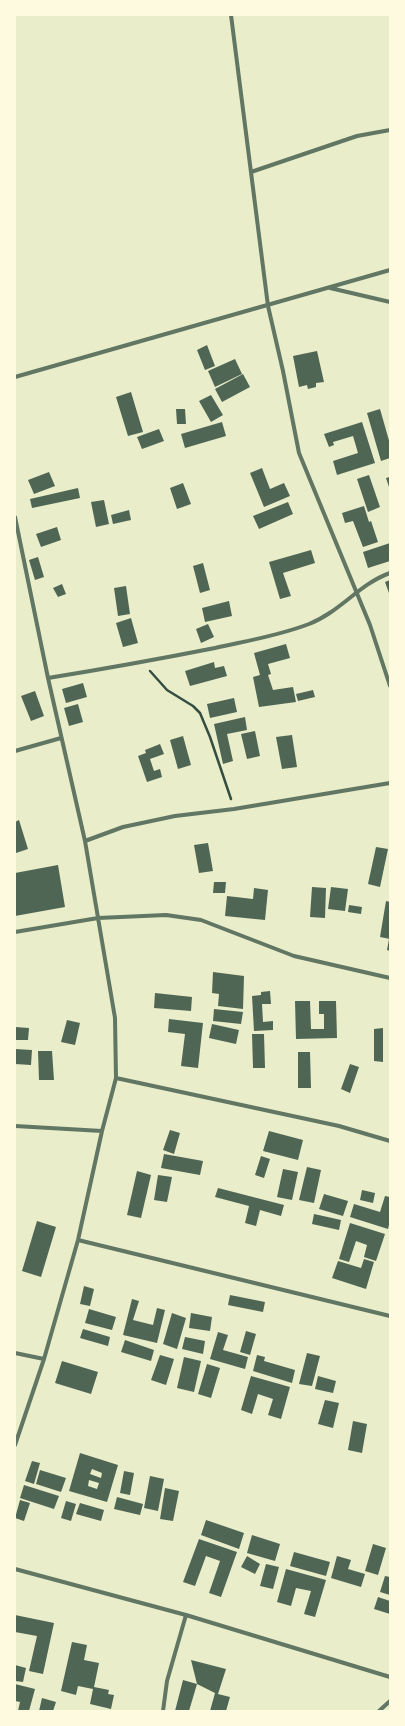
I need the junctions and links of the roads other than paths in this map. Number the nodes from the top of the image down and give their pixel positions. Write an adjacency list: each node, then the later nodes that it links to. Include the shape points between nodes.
1 (231, 15): 3 (street)
2 (390, 130): 3 (street, via 357,136)
3 (251, 172): 7 (street)
4 (390, 270): 5 (street)
5 (330, 288): 6 (street); 7 (street)
6 (390, 302)
7 (268, 306): 8 (street); 11 (street, via 284,371 299,452)
8 (15, 377)
9 (15, 517): 12 (street)
10 (390, 573): 11 (street)
11 (356, 592): 12 (street, via 334,611 309,624 281,633 142,662); 13 (street)
12 (48, 678): 14 (street)
13 (390, 686)
14 (62, 738): 15 (street); 17 (street)
15 (15, 751)
16 (390, 783): 17 (street, via 234,809 175,816 123,827)
17 (85, 841): 18 (street)
18 (98, 918): 19 (street); 20 (street, via 166,915 201,920 294,956); 21 (street, via 115,1018)
19 (15, 932)
20 (390, 978)
21 (116, 1078): 23 (street); 24 (street, via 339,1126)
22 (15, 1126): 23 (street)
23 (102, 1131): 25 (street)
24 (390, 1140)
25 (78, 1240): 26 (street); 28 (street)
26 (390, 1316)
27 (15, 1353): 28 (street)
28 (44, 1359): 29 (street)
29 (15, 1445)
30 (15, 1569): 31 (street)
31 (186, 1615): 32 (street); 34 (street, via 167,1681)
32 (390, 1677)
33 (390, 1701): 35 (street)
34 (163, 1711)
35 (378, 1711)

